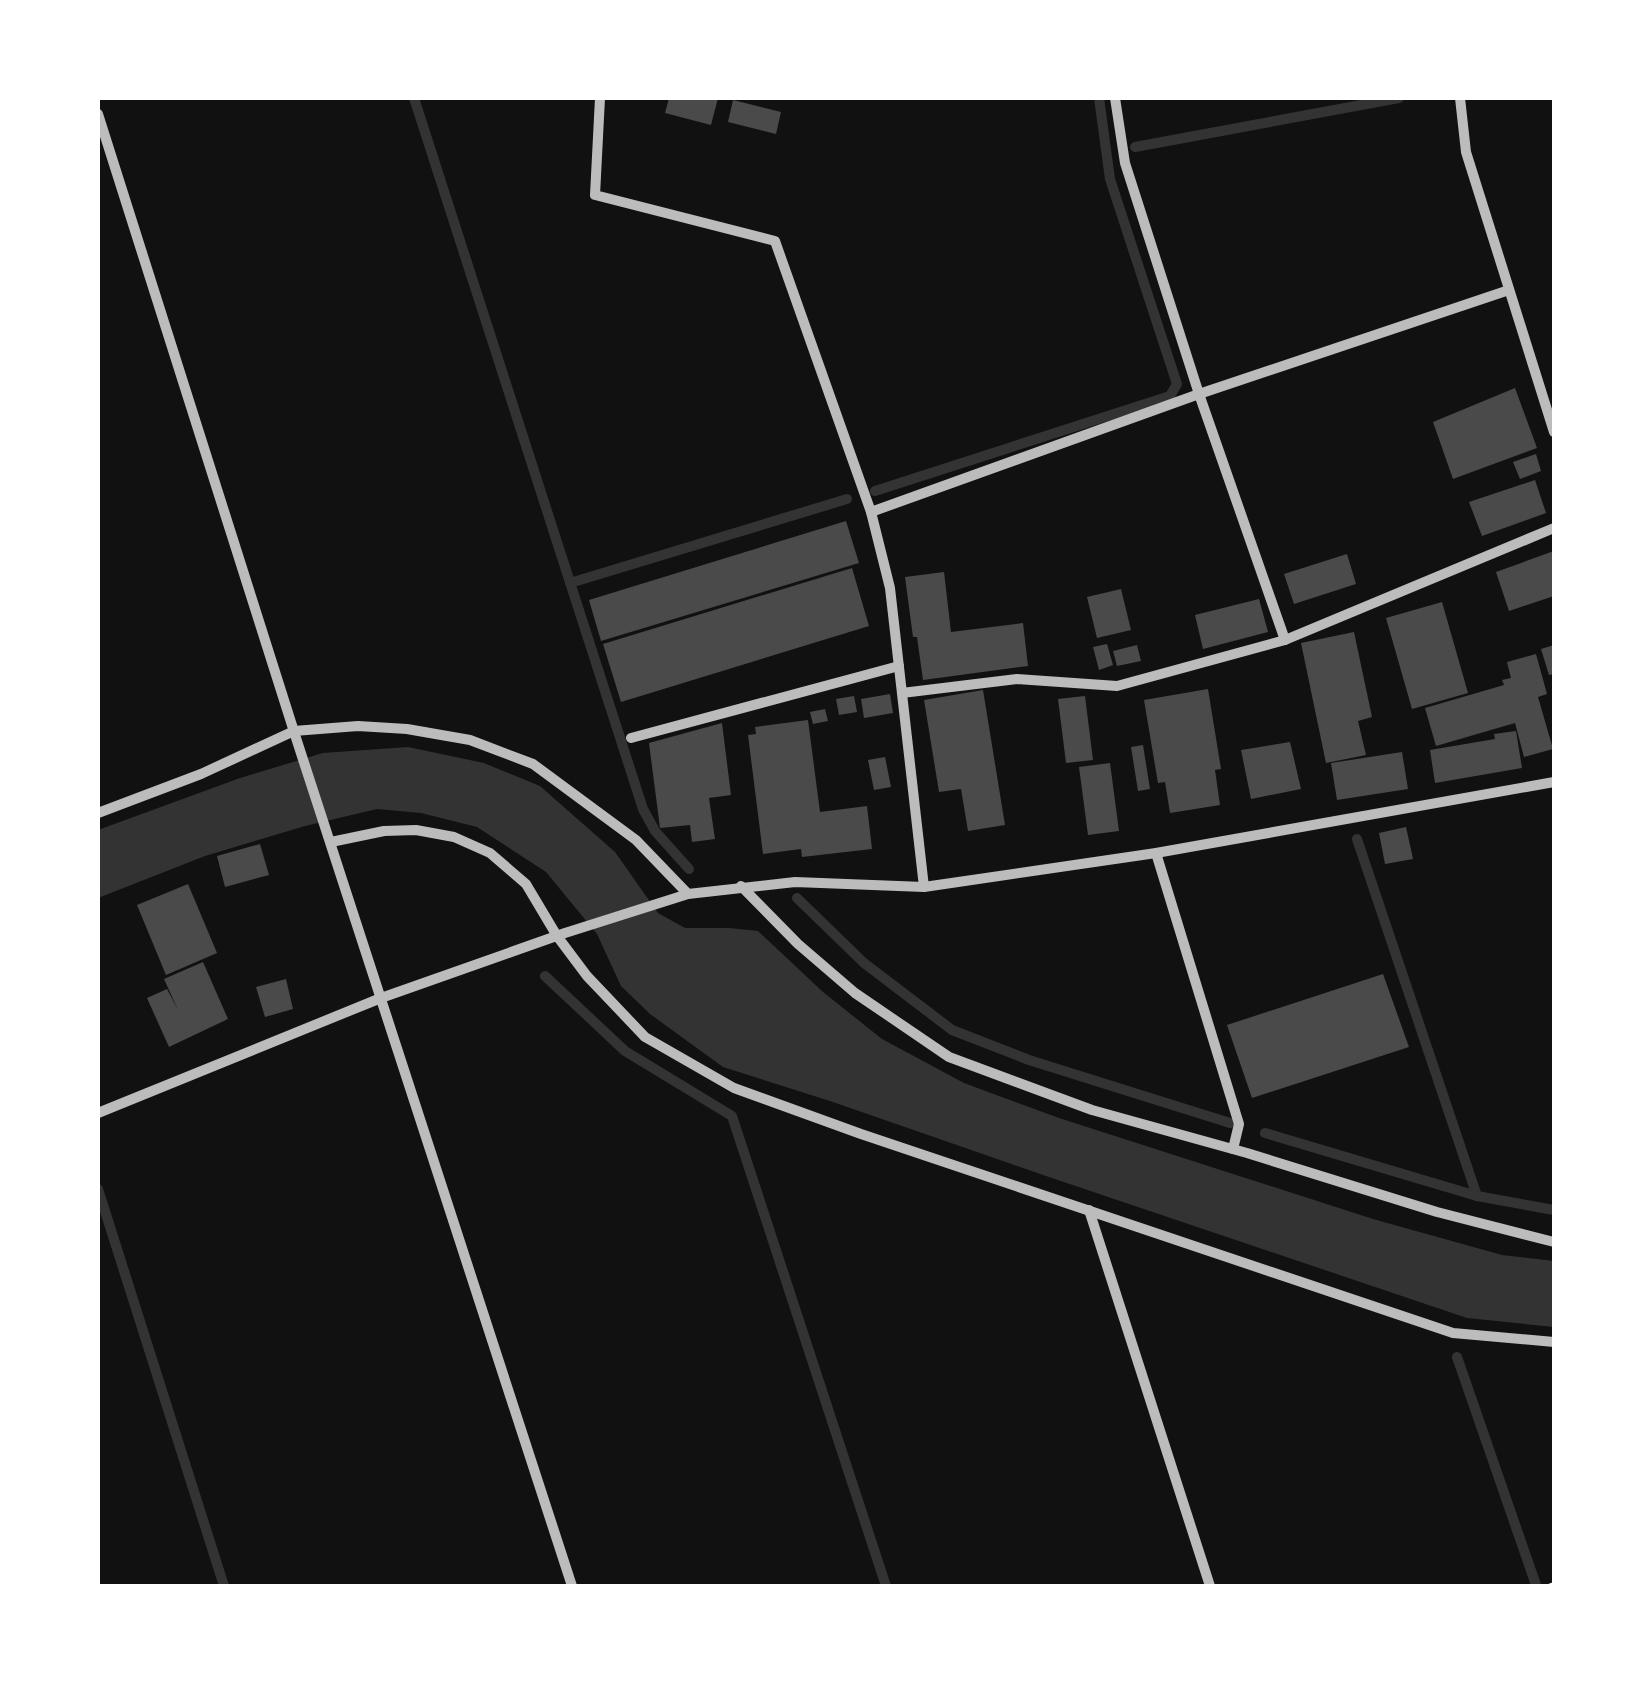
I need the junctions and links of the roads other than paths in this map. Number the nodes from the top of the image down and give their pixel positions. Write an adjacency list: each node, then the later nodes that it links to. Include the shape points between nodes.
1 (600, 98): 8 (street, via 595,195 775,241)
2 (1115, 98): 6 (street, via 1125,164)
3 (1460, 98): 5 (street, via 1466,152)
4 (98, 114): 13 (street)
5 (1509, 290): 6 (street); 7 (street)
6 (1199, 394): 8 (street); 10 (street)
7 (1554, 432)
8 (870, 512): 11 (street, via 890,588)
9 (1554, 528): 10 (street)
10 (1285, 640): 12 (street, via 1116,686 1017,679)
11 (899, 666): 12 (street); 14 (street)
12 (902, 693): 20 (street)
13 (295, 736): 16 (street); 17 (street); 21 (street, via 358,726 408,729 470,740 533,764 636,840)
14 (630, 738)
15 (1554, 782): 18 (street)
16 (98, 813)
17 (329, 836): 22 (street, via 416,830 454,837 490,853 526,884); 23 (street)
18 (1156, 853): 20 (street); 25 (street, via 1239,1124)
19 (741, 886): 20 (street); 21 (street); 25 (street, via 856,994 949,1057 1092,1110)
20 (924, 887)
21 (684, 895): 22 (street)
22 (561, 934): 23 (street); 26 (street, via 587,976 644,1037 734,1088)
23 (381, 998): 24 (street); 29 (street)
24 (98, 1114)
25 (1233, 1150): 27 (street)
26 (1089, 1210): 28 (street, via 1453,1333); 30 (street)
27 (1554, 1242)
28 (1554, 1342)
29 (572, 1586)
30 (1210, 1586)

